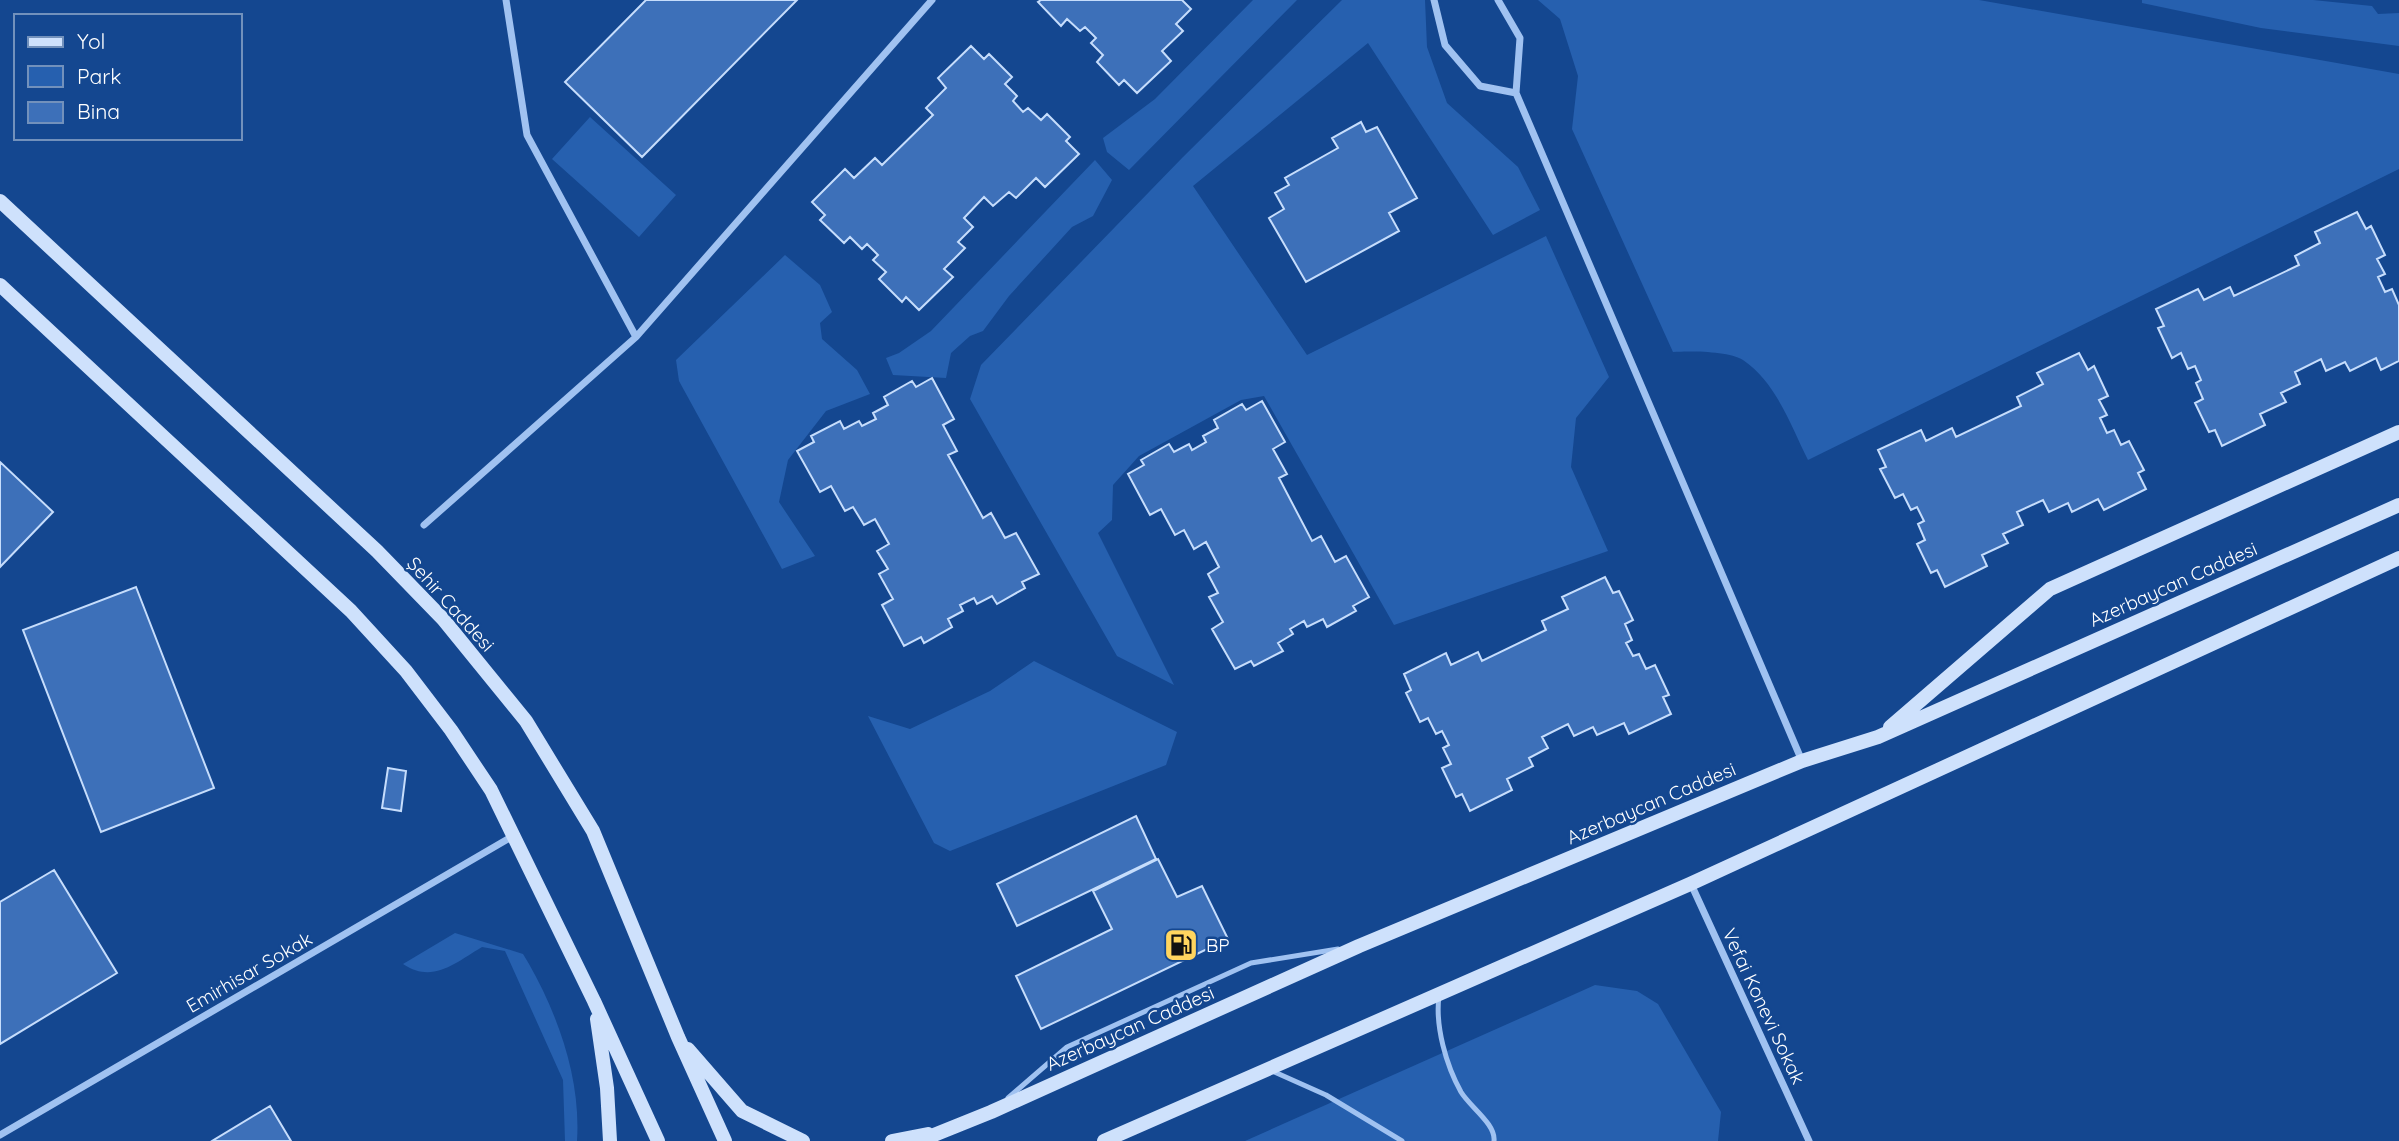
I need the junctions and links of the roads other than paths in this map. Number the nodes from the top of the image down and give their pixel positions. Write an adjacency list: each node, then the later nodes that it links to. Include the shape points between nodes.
1 (506, 0): 8 (street, via 527,135)
2 (932, 0): 8 (street)
3 (1434, 0): 5 (street, via 1445,45 1480,86)
4 (1498, 0): 5 (street, via 1520,38)
5 (1516, 93): 14 (street)
6 (0, 201): 20 (main road, Şehir Caddesi, via 377,551 443,619 502,690 593,831)
7 (0, 285): 15 (main road, via 351,611 452,730 491,790)
8 (636, 337): 11 (street)
9 (2399, 432): 13 (main road, via 2050,589)
10 (2399, 505): 13 (main road, Azerbaycan Caddesi)
11 (424, 525)
12 (2399, 558): 16 (main road)
13 (1878, 737): 14 (main road, Azerbaycan Caddesi)
14 (1802, 761): 17 (main road, Azerbaycan Caddesi)
15 (513, 836): 19 (main road); 24 (street, Emirhisar Sokak)
16 (1690, 884): 18 (main road); 34 (street, Vefai Konevi Sokak)
17 (1359, 946): 22 (main road, Azerbaycan Caddesi); 22 (lane, via 1251,963 1068,1047)
18 (1439, 995): 21 (main road); 33 (lane, via 1439,1025 1455,1078 1466,1100 1492,1129)
19 (594, 1001): 25 (main road); 26 (main road)
20 (678, 1037): 27 (main road, Şehir Caddesi); 28 (main road, via 742,1111)
21 (1267, 1069): 31 (main road); 32 (lane, via 1326,1095)
22 (991, 1112): 23 (main road, Azerbaycan Caddesi)
23 (943, 1131): 29 (main road); 30 (main road, Azerbaycan Caddesi)
24 (0, 1135)
25 (610, 1141)
26 (658, 1141)
27 (725, 1141)
28 (803, 1141)
29 (892, 1141)
30 (919, 1141)
31 (1104, 1141)
32 (1402, 1141)
33 (1494, 1141)
34 (1809, 1141)

